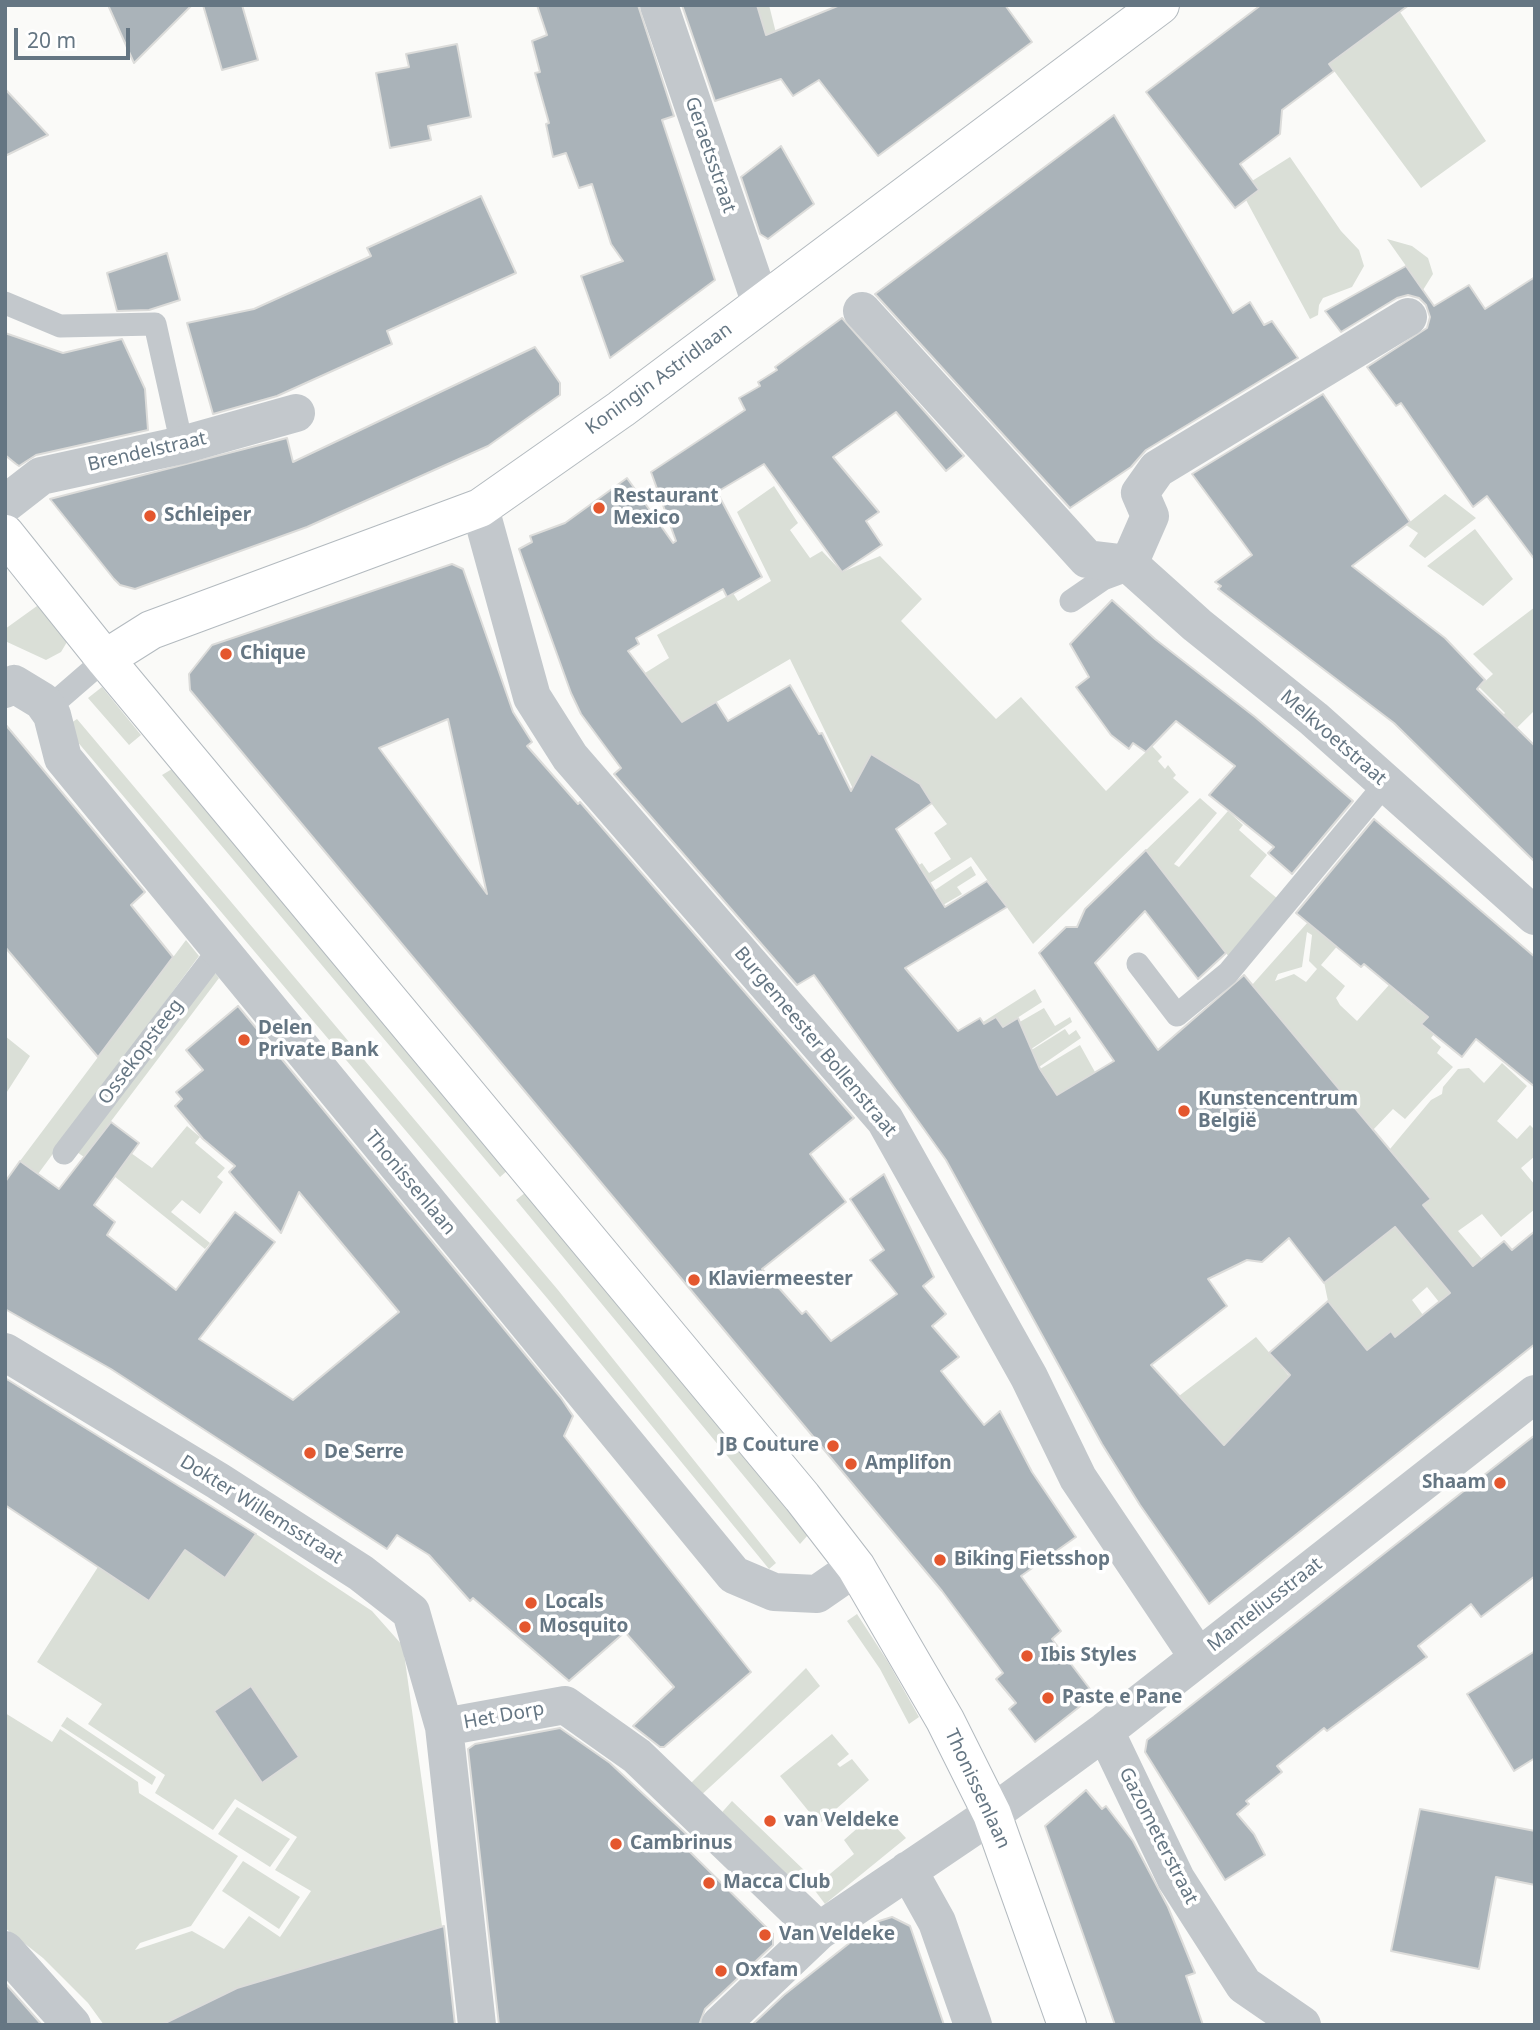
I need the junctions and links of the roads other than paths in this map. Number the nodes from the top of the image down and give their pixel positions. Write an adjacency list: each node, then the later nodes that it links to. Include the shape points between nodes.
1 (659, 5): 4 (street, Geraetsstraat)
2 (1160, 5): 4 (main road, Koningin Astridlaan)
3 (5, 303): 8 (lane, via 60,326 155,324)
4 (761, 304): 10 (main road, Koningin Astridlaan)
5 (862, 312): 12 (street, via 1087,559)
6 (1408, 317): 12 (street, via 1157,469 1140,493 1150,516)
7 (296, 413): 8 (street, Brendelstraat)
8 (182, 445): 9 (street, Brendelstraat, via 41,476)
9 (5, 504)
10 (480, 508): 14 (main road, Koningin Astridlaan, via 151,629); 24 (street, Burgemeester Bollenstraat, via 532,697 570,757 885,1120 1029,1377 1078,1478)
11 (5, 534): 14 (main road, Thonissenlaan)
12 (1131, 566): 13 (lane); 16 (street, Melkvoetstraat)
13 (1071, 601)
14 (105, 659): 15 (lane, via 60,698); 23 (main road, Thonissenlaan)
15 (20, 691): 18 (street, Thonissenlaan, via 52,715 63,758)
16 (1386, 783): 17 (street, Melkvoetstraat); 19 (lane, via 1228,973 1177,1015)
17 (1535, 916)
18 (218, 951): 20 (lane, Ossekopsteeg); 23 (street, Thonissenlaan, via 734,1576 774,1592 817,1594)
19 (1138, 964)
20 (64, 1153)
21 (5, 1352): 25 (street, Dokter Willemsstraat, via 218,1481 361,1573 411,1612)
22 (1535, 1394): 24 (street, Manteliusstraat)
23 (856, 1567): 27 (main road, Thonissenlaan, via 946,1720)
24 (1198, 1657): 26 (street, Manteliusstraat)
25 (444, 1727): 29 (street, Het Dorp, via 565,1705 636,1756); 32 (street, Het Dorp)
26 (1105, 1731): 27 (street, Manteliusstraat); 36 (street, Gazometerstraat, via 1176,1879 1244,1985)
27 (992, 1814): 28 (street); 35 (main road, Thonissenlaan)
28 (908, 1870): 29 (street); 34 (street, via 937,1922)
29 (819, 1931): 33 (street)
30 (5, 1950): 31 (street)
31 (72, 2025)
32 (477, 2025)
33 (720, 2025)
34 (973, 2025)
35 (1067, 2025)
36 (1302, 2025)

